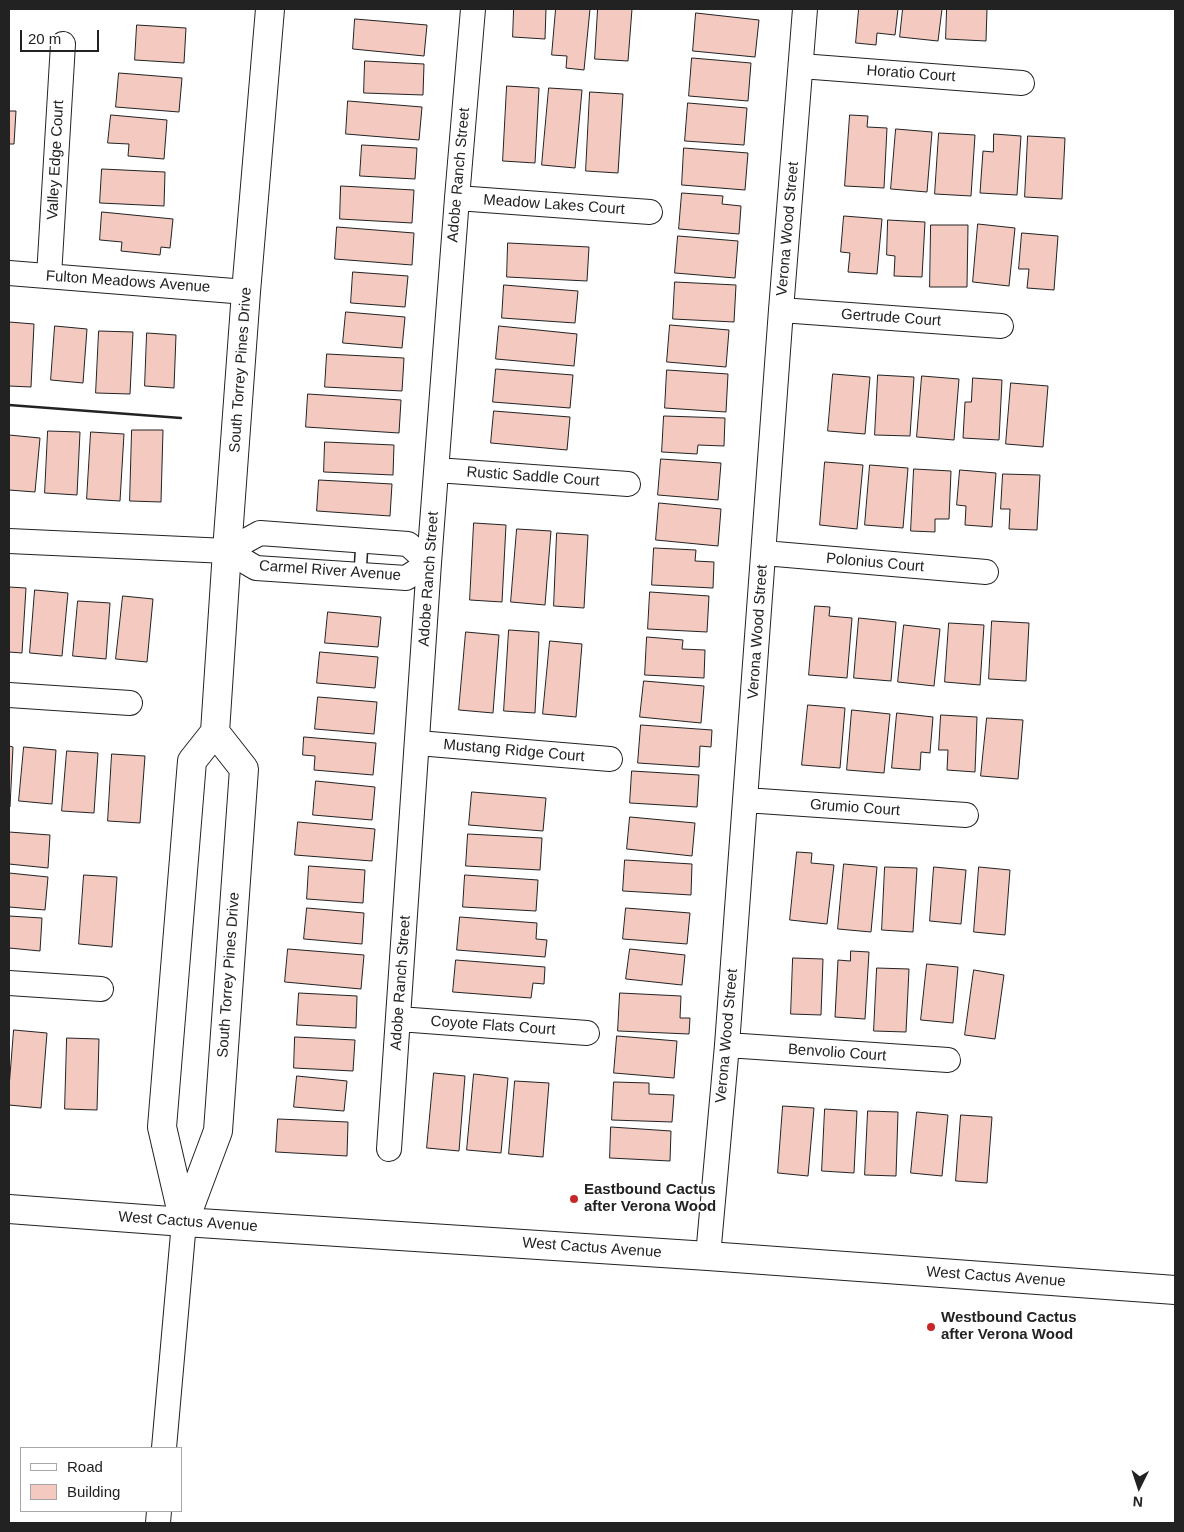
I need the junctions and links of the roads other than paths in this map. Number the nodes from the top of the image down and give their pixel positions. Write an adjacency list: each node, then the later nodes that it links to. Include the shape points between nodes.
1 (270, 9): 11 (street, South Torrey Pines Drive)
2 (473, 9): 7 (street, Adobe Ranch Street)
3 (805, 9): 5 (street, Verona Wood Street)
4 (63, 44): 10 (street, Valley Edge Court)
5 (801, 66): 6 (street, Horatio Court); 12 (street, Verona Wood Street)
6 (1022, 83)
7 (457, 198): 8 (street, Meadow Lakes Court); 14 (street, Adobe Ranch Street)
8 (650, 212)
9 (9, 273): 10 (street, Fulton Meadows Avenue)
10 (49, 276): 11 (street, Fulton Meadows Avenue)
11 (246, 292): 18 (street, South Torrey Pines Drive)
12 (781, 310): 13 (street, Gertrude Court); 19 (street, Verona Wood Street)
13 (1001, 326)
14 (437, 470): 15 (street, Rustic Saddle Court); 20 (street, Adobe Ranch Street)
15 (628, 484)
16 (362, 541): 18 (street, Carmel River Avenue, via 260,532); 20 (street, Carmel River Avenue, via 408,544); 22 (lane)
17 (9, 542): 18 (street, Carmel River Avenue)
18 (227, 551): 22 (street, Carmel River Avenue, via 256,568); 25 (street, South Torrey Pines Drive)
19 (764, 553): 21 (street, Polonius Court); 28 (street, Verona Wood Street)
20 (429, 563): 22 (street, Carmel River Avenue, via 406,578); 26 (street, Adobe Ranch Street)
21 (986, 572)
22 (360, 574)
23 (9, 695): 24 (street)
24 (130, 703)
25 (215, 732): 38 (street, South Torrey Pines Drive, via 192,761 162,1127); 38 (street, South Torrey Pines Drive, via 244,769 218,1131)
26 (418, 743): 27 (street, Mustang Ridge Court); 32 (street, Adobe Ranch Street)
27 (610, 759)
28 (745, 800): 29 (street, Grumio Court); 34 (street, Verona Wood Street)
29 (966, 815)
30 (9, 983): 31 (street)
31 (101, 989)
32 (399, 1019): 33 (street, Coyote Flats Court); 36 (street, Adobe Ranch Street)
33 (587, 1033)
34 (727, 1045): 35 (street, Benvolio Court); 39 (street, Verona Wood Street)
35 (948, 1060)
36 (389, 1149)
37 (9, 1209): 38 (street, West Cactus Avenue)
38 (184, 1222): 39 (street, West Cactus Avenue); 41 (street, South Torrey Pines Drive)
39 (708, 1256): 40 (street, West Cactus Avenue)
40 (1175, 1290)
41 (164, 1447)

